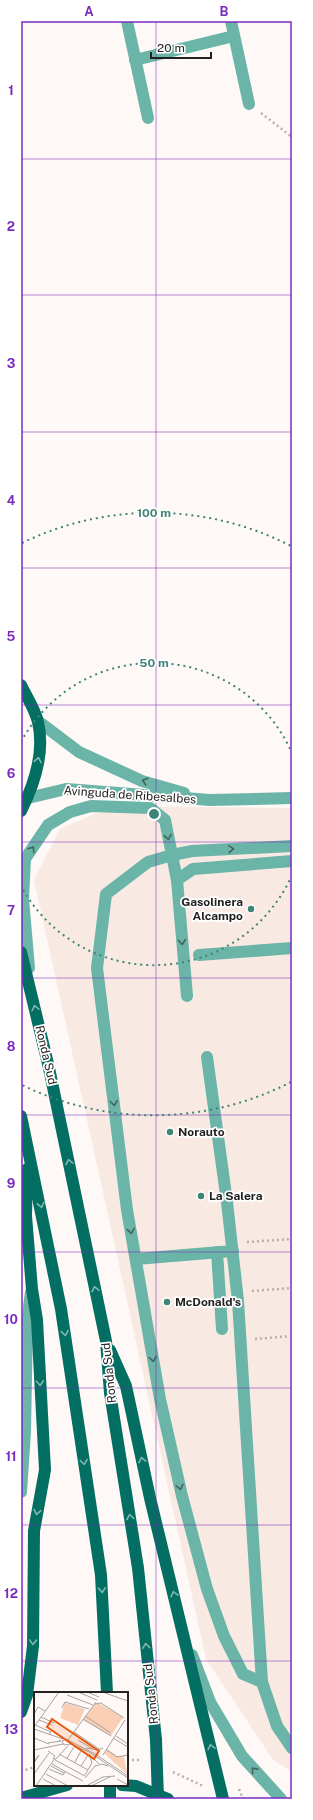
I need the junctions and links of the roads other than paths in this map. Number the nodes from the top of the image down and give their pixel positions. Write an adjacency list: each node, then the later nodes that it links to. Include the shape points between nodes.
1 (127, 21): 4 (street)
2 (231, 21): 3 (street)
3 (234, 36): 4 (street); 5 (street)
4 (135, 60): 6 (street)
5 (249, 104)
6 (148, 118)
7 (21, 685): 8 (main road)
8 (38, 721): 9 (main road, one-way to 8, via 40,758); 11 (street, Avinguda de Ribesalbes, one-way to 8, via 142,781 79,752)
9 (28, 798): 11 (street, Avinguda de Ribesalbes, via 66,789); 12 (main road)
10 (292, 798): 11 (street, Avinguda de Ribesalbes)
11 (210, 800)
12 (21, 811)
13 (292, 846): 14 (street, one-way to 13, via 192,851)
14 (172, 855): 16 (street); 20 (street, one-way to 14, via 23,899 25,859 48,825 70,812 91,806 150,808 165,820); 27 (street, one-way to 27, via 148,862 106,894 97,968 127,1210)
15 (292, 861): 16 (street, via 193,869)
16 (177, 880): 21 (street, one-way to 21)
17 (292, 948): 19 (street)
18 (21, 952): 20 (main road, Ronda Sud)
19 (199, 955)
20 (30, 983): 30 (main road, Ronda Sud, one-way to 20)
21 (187, 996)
22 (207, 1057): 25 (street)
23 (21, 1116): 24 (main road)
24 (28, 1154): 28 (main road, via 26,1216); 34 (main road, one-way to 34, via 42,1209 61,1309 101,1575)
25 (233, 1251): 26 (street); 33 (street, via 238,1293)
26 (217, 1252): 27 (street); 29 (street)
27 (136, 1259): 33 (street, one-way to 33, via 160,1399 203,1575 224,1636 243,1674)
28 (32, 1289): 31 (street, via 27,1321 26,1432); 35 (main road, one-way to 35, via 37,1320 45,1470 34,1531 33,1646 27,1695)
29 (222, 1329)
30 (106, 1341): 32 (main road, one-way to 30, via 126,1386); 42 (main road, Ronda Sud, one-way to 30, bridge, via 156,1740 138,1568 110,1393)
31 (21, 1492)
32 (183, 1632): 44 (main road, one-way to 32); 45 (street, one-way to 32, via 242,1756 210,1702)
33 (262, 1682): 36 (street, via 277,1726)
34 (107, 1692)
35 (21, 1712)
36 (292, 1746)
37 (128, 1785): 43 (main road, via 136,1786)
38 (63, 1786): 40 (main road)
39 (110, 1786): 41 (main road)
40 (21, 1798)
41 (110, 1799)
42 (158, 1799)
43 (168, 1799)
44 (223, 1799)
45 (280, 1799)

